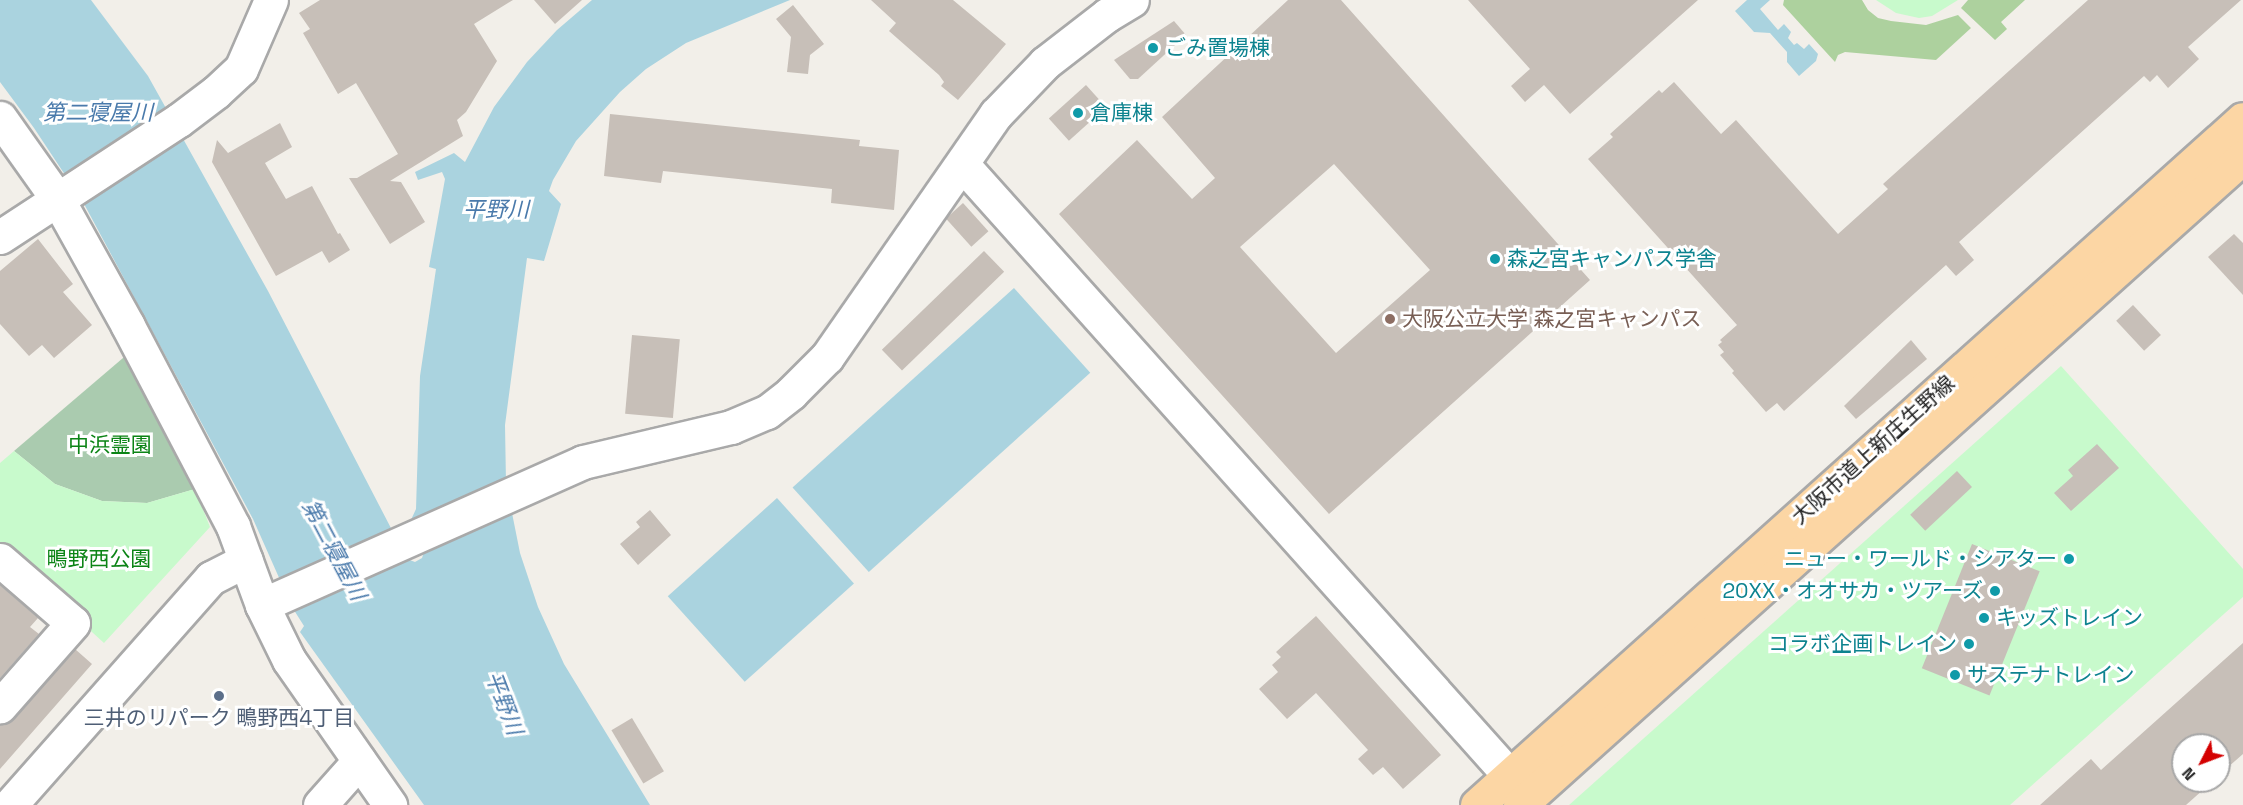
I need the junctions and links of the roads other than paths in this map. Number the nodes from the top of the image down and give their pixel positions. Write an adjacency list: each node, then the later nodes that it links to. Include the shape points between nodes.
1 (271, 0): 7 (street, via 241,69 179,120)
2 (1132, 0): 6 (street, via 1036,71 996,114)
3 (0, 118): 7 (street)
4 (2243, 119): 14 (main road, 大阪市道上新庄生野線)
5 (2243, 157): 14 (main road, 大阪市道上新庄生野線)
6 (962, 164): 11 (street, via 827,357 767,412 731,427 583,462); 14 (street)
7 (65, 195): 8 (street); 10 (street, via 128,326 225,509)
8 (0, 237)
9 (0, 560): 12 (street, via 73,623)
10 (246, 560): 11 (street); 15 (street, via 211,578)
11 (272, 601): 13 (street, via 289,660)
12 (0, 706)
13 (359, 761): 16 (street); 17 (street)
14 (1515, 791): 18 (main road, 大阪市道上新庄生野線)
15 (10, 805)
16 (320, 805)
17 (390, 805)
18 (1477, 805)

